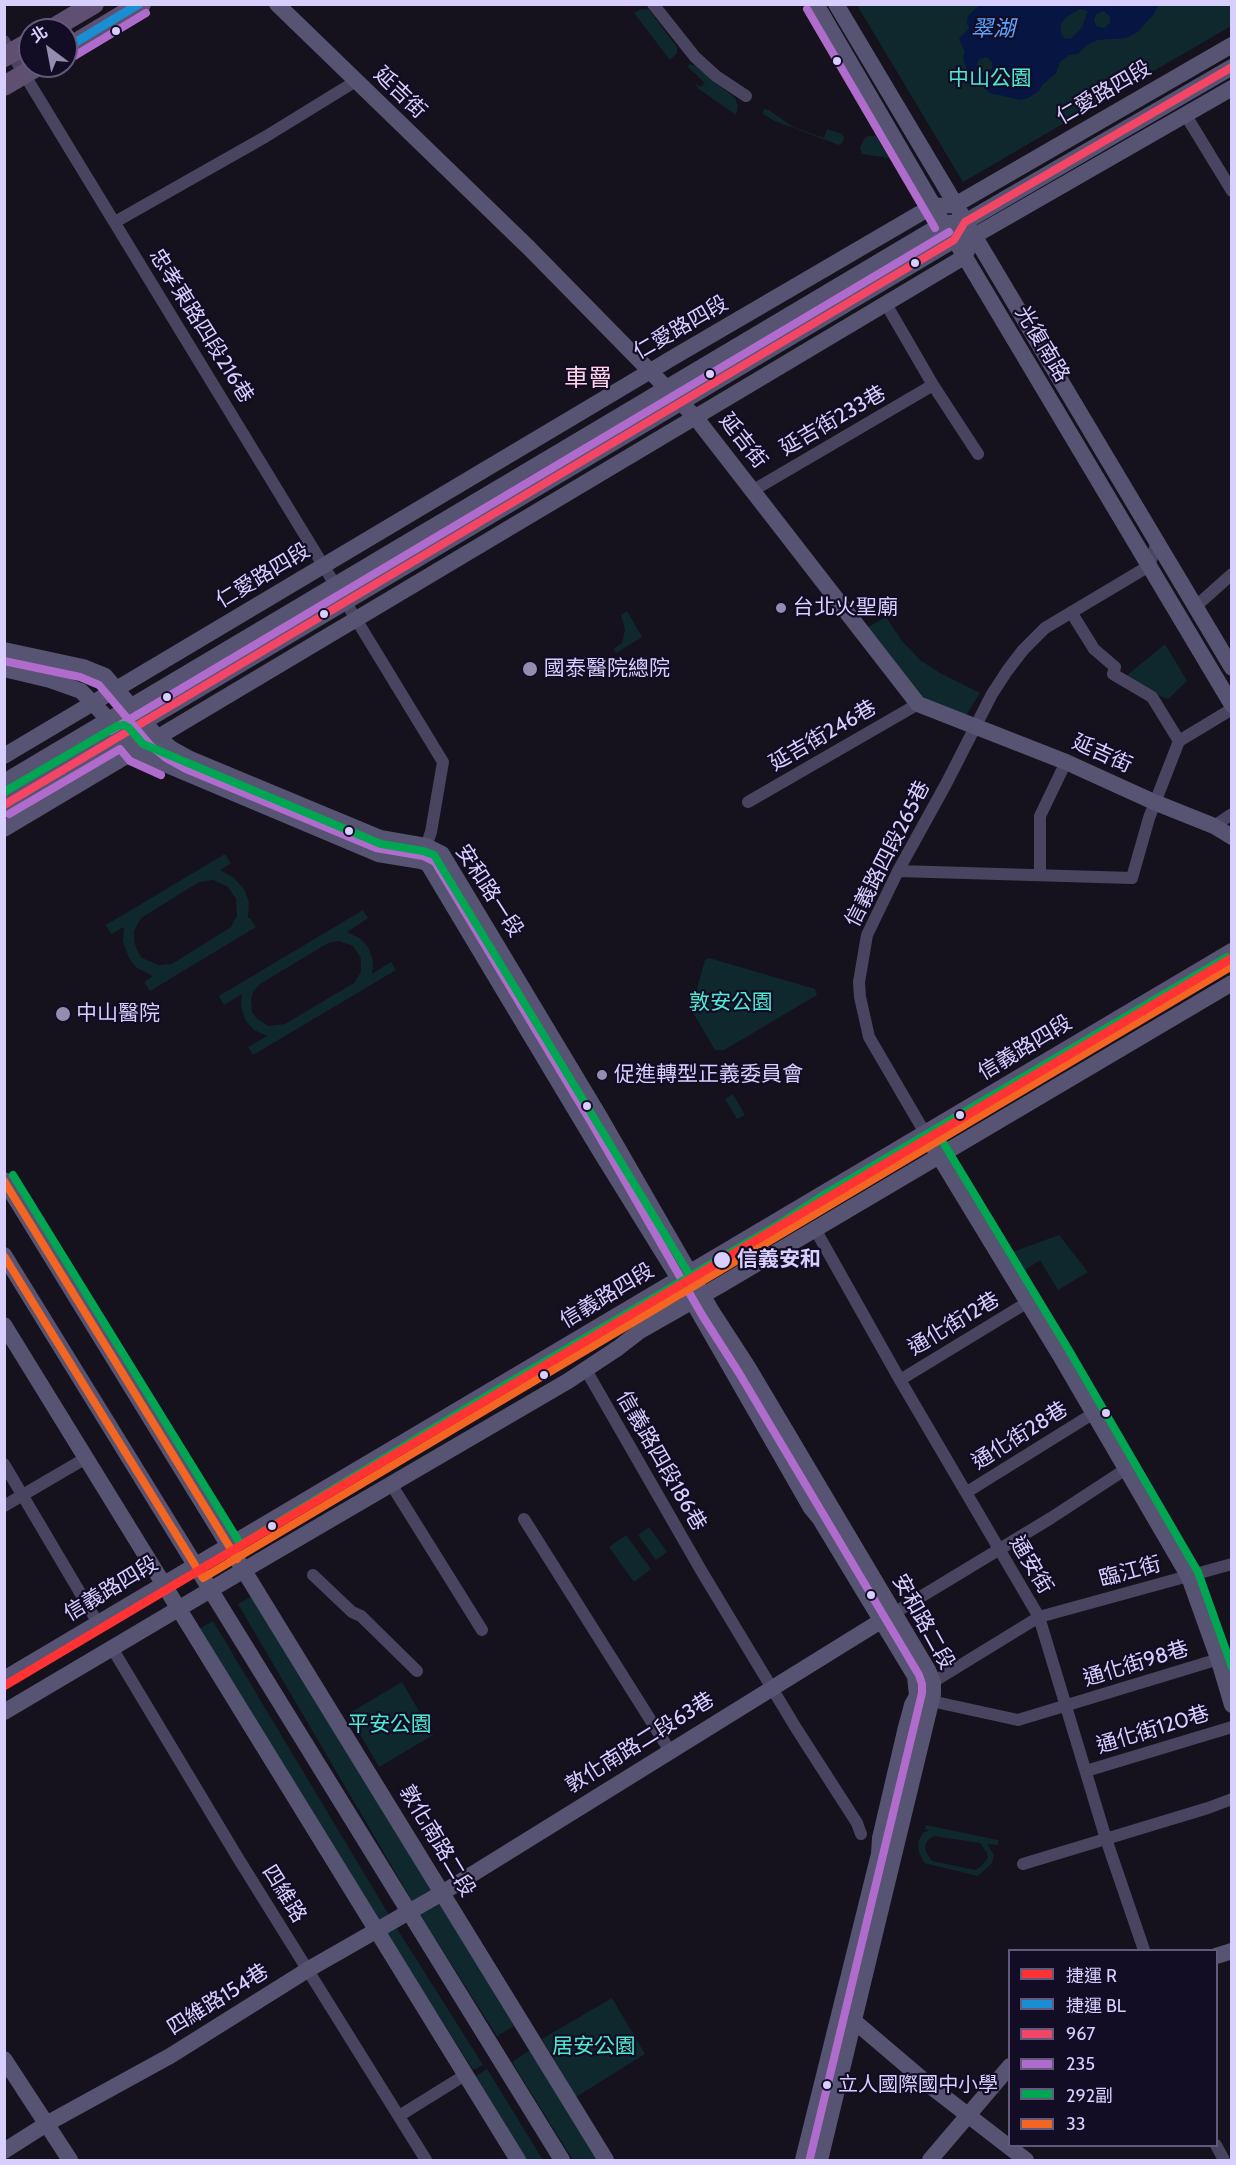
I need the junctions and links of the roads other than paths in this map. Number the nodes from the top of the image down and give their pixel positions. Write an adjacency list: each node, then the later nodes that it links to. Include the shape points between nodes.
1 (94, 4): 7 (main road)
2 (141, 4): 8 (main road)
3 (277, 4): 13 (main road, 延吉街)
4 (652, 4): 16 (street, via 695,57)
5 (816, 4): 19 (main road, 光復南路)
6 (836, 4): 20 (main road, 光復南路)
7 (70, 18)
8 (78, 43)
9 (1232, 45): 20 (main road, 仁愛路四段)
10 (1232, 67): 22 (main road, 仁愛路四段)
11 (18, 78): 14 (main road)
12 (35, 78): 21 (street, 忠孝東路四段216巷)
13 (356, 81): 21 (street); 28 (main road, 延吉街)
14 (4, 86)
15 (1232, 88): 17 (main road)
16 (746, 96)
17 (1185, 114): 18 (street); 24 (main road)
18 (1232, 191)
19 (934, 206): 20 (main road); 23 (main road, 光復南路); 28 (main road, 仁愛路四段)
20 (955, 206): 22 (main road, 光復南路)
21 (115, 222): 36 (street, 忠孝東路四段216巷)
22 (965, 222): 23 (main road, 仁愛路四段); 24 (main road, 光復南路); 25 (main road, 仁愛路四段)
23 (944, 223): 25 (main road, 光復南路); 30 (main road, 仁愛路四段)
24 (974, 236): 26 (main road); 35 (main road, 光復南路)
25 (954, 240): 26 (main road, 光復南路); 31 (main road, 仁愛路四段)
26 (964, 256): 27 (main road); 37 (main road, 光復南路)
27 (886, 304): 29 (street); 32 (main road)
28 (651, 371): 30 (main road, 延吉街); 36 (main road, 仁愛路四段)
29 (933, 385): 33 (street); 34 (street, 延吉街233巷)
30 (666, 387): 31 (main road, 延吉街); 39 (main road, 仁愛路四段)
31 (682, 404): 32 (main road, 延吉街); 40 (main road, 仁愛路四段)
32 (696, 418): 34 (main road, 延吉街); 43 (main road)
33 (978, 454)
34 (752, 491): 49 (main road, 延吉街)
35 (1157, 542): 37 (street); 41 (main road, 光復南路)
36 (325, 566): 39 (street, 忠孝東路四段216巷); 47 (main road, 仁愛路四段)
37 (1149, 566): 42 (street, 信義路四段265巷); 51 (main road, 光復南路)
38 (1232, 574): 41 (street)
39 (336, 584): 40 (street, 忠孝東路四段216巷); 50 (main road, 仁愛路四段)
40 (346, 602): 43 (street, 忠孝東路四段216巷); 53 (main road, 仁愛路四段)
41 (1196, 607): 45 (main road, 光復南路)
42 (1071, 612): 54 (street, 信義路四段265巷, via 1045,628 1023,650 992,694); 57 (street, via 1094,649 1115,667 1113,674 1152,696)
43 (358, 620): 56 (main road); 69 (street, 忠孝東路四段216巷, via 443,762)
44 (4, 650): 47 (main road, 安和路一段, via 83,668 105,676)
45 (1232, 668)
46 (4, 669): 48 (main road, 安和路一段, via 81,691)
47 (117, 690): 48 (main road, 仁愛路四段); 50 (main road, 安和路一段)
48 (94, 704): 52 (main road, 安和路一段); 59 (main road, 仁愛路四段)
49 (918, 704): 54 (main road, 延吉街); 62 (street, 延吉街246巷)
50 (131, 707): 52 (main road, 仁愛路四段); 53 (main road, 安和路一段)
51 (1232, 707): 57 (street)
52 (109, 720): 55 (main road, 安和路一段); 61 (main road, 仁愛路四段)
53 (143, 723): 55 (main road, 仁愛路四段); 56 (main road, 安和路一段)
54 (976, 727): 60 (main road, 延吉街); 70 (street, 信義路四段265巷)
55 (122, 735): 58 (main road, 安和路一段); 64 (main road, 仁愛路四段)
56 (158, 738): 58 (main road); 69 (main road, 安和路一段, via 190,759)
57 (1179, 741): 63 (street)
58 (136, 752): 67 (main road); 69 (main road, 安和路一段, via 378,854)
59 (4, 756)
60 (1066, 762): 63 (main road, 延吉街); 71 (street, via 1040,816)
61 (4, 782)
62 (748, 802)
63 (1154, 802): 66 (main road, 延吉街); 71 (street, via 1132,878)
64 (4, 805)
65 (1232, 814): 66 (street)
66 (1214, 826): 68 (main road, 延吉街)
67 (4, 830)
68 (1232, 837)
69 (424, 854): 79 (main road, 安和路一段, via 442,854 445,858 543,1020)
70 (898, 871): 71 (street); 74 (street, 信義路四段265巷, via 867,935 860,966 860,997 873,1046)
71 (1040, 875)
72 (1232, 951): 74 (main road, 信義路四段)
73 (1232, 983): 75 (main road, 信義路四段)
74 (925, 1133): 75 (main road); 79 (main road, 信義路四段)
75 (939, 1155): 77 (main road, 信義路四段); 80 (main road)
76 (4, 1180): 93 (main road, 敦化南路二段)
77 (815, 1229): 79 (main road, 信義路四段); 83 (street, 通安街)
78 (4, 1255): 96 (main road)
79 (691, 1287): 82 (main road, 信義路四段, via 640,1331); 93 (main road, 信義路四段); 103 (main road, 安和路二段)
80 (1028, 1302): 83 (street, 通化街12巷); 84 (main road)
81 (7, 1336): 85 (main road)
82 (585, 1370): 88 (main road, 信義路四段); 112 (street, 信義路四段186巷)
83 (900, 1380): 89 (street, 通安街)
84 (1094, 1413): 87 (main road); 89 (street, 通化街28巷)
85 (86, 1458): 90 (street); 100 (main road)
86 (4, 1464): 90 (street)
87 (1126, 1469): 94 (street); 99 (main road)
88 (391, 1484): 97 (main road, 信義路四段); 106 (street)
89 (967, 1492): 94 (street, 通安街)
90 (22, 1495): 91 (street); 105 (street)
91 (4, 1506)
92 (524, 1519): 118 (street)
93 (229, 1546): 96 (main road, 信義路四段); 97 (main road, 敦化南路二段)
94 (998, 1549): 103 (street); 104 (street, 通安街)
95 (1232, 1564): 99 (street, 臨江街)
96 (196, 1566): 100 (main road, 信義路四段); 101 (main road)
97 (244, 1570): 101 (main road, 信義路四段); 124 (main road, 敦化南路二段)
98 (313, 1575): 109 (street)
99 (1189, 1577): 104 (street, 臨江街); 108 (main road)
100 (164, 1584): 102 (main road); 105 (main road, 信義路四段)
101 (210, 1590): 102 (main road, 信義路四段); 125 (main road)
102 (179, 1608): 107 (main road, 信義路四段); 126 (main road)
103 (888, 1617): 111 (main road, 安和路二段); 112 (main road, 敦化南路二段63巷); 129 (main road, 安和路二段, via 915,1676 916,1696 880,1838)
104 (1039, 1617): 111 (street, 臨江街); 115 (street, 通安街)
105 (98, 1623): 110 (main road, 信義路四段)
106 (482, 1630)
107 (112, 1648): 116 (main road, 信義路四段); 128 (street, 四維路)
108 (1225, 1657): 114 (main road); 115 (street, 通化街98巷)
109 (417, 1671)
110 (4, 1679)
111 (933, 1682): 113 (main road, 安和路二段)
112 (772, 1687): 118 (main road, 敦化南路二段63巷); 121 (street, 信義路四段186巷)
113 (931, 1701): 115 (street, 通化街98巷, via 1018,1720); 129 (main road, 安和路二段, via 895,1857)
114 (1232, 1705)
115 (1066, 1706): 119 (street, 通安街)
116 (4, 1712)
117 (1232, 1727): 119 (street, 通化街120巷)
118 (669, 1751): 124 (main road, 敦化南路二段63巷)
119 (1086, 1771): 122 (street, 通安街)
120 (1232, 1798): 122 (street)
121 (861, 1834)
122 (1106, 1839): 123 (street); 127 (street, 通安街)
123 (1023, 1864)
124 (442, 1893): 125 (main road, 敦化南路二段63巷); 143 (main road, 敦化南路二段)
125 (410, 1911): 126 (main road, 四維路154巷); 142 (main road)
126 (376, 1930): 128 (main road, 四維路154巷); 132 (main road)
127 (1144, 1949)
128 (309, 1969): 133 (street, 四維路); 135 (main road, 四維路154巷, via 170,2056)
129 (848, 2016): 134 (main road); 144 (main road, 安和路二段); 145 (main road, 安和路二段)
130 (4, 2059): 135 (main road)
131 (1008, 2068): 134 (main road)
132 (465, 2075): 133 (street); 141 (main road)
133 (399, 2116): 140 (street, 四維路)
134 (967, 2116): 136 (main road); 146 (main road); 147 (main road, via 972,2129)
135 (48, 2124): 138 (main road, 四維路154巷); 139 (main road)
136 (1008, 2147)
137 (1009, 2147): 148 (main road)
138 (4, 2151)
139 (70, 2160)
140 (426, 2160)
141 (518, 2160)
142 (562, 2160)
143 (606, 2160)
144 (803, 2160)
145 (820, 2160)
146 (930, 2160)
147 (1010, 2160)
148 (1026, 2160)

